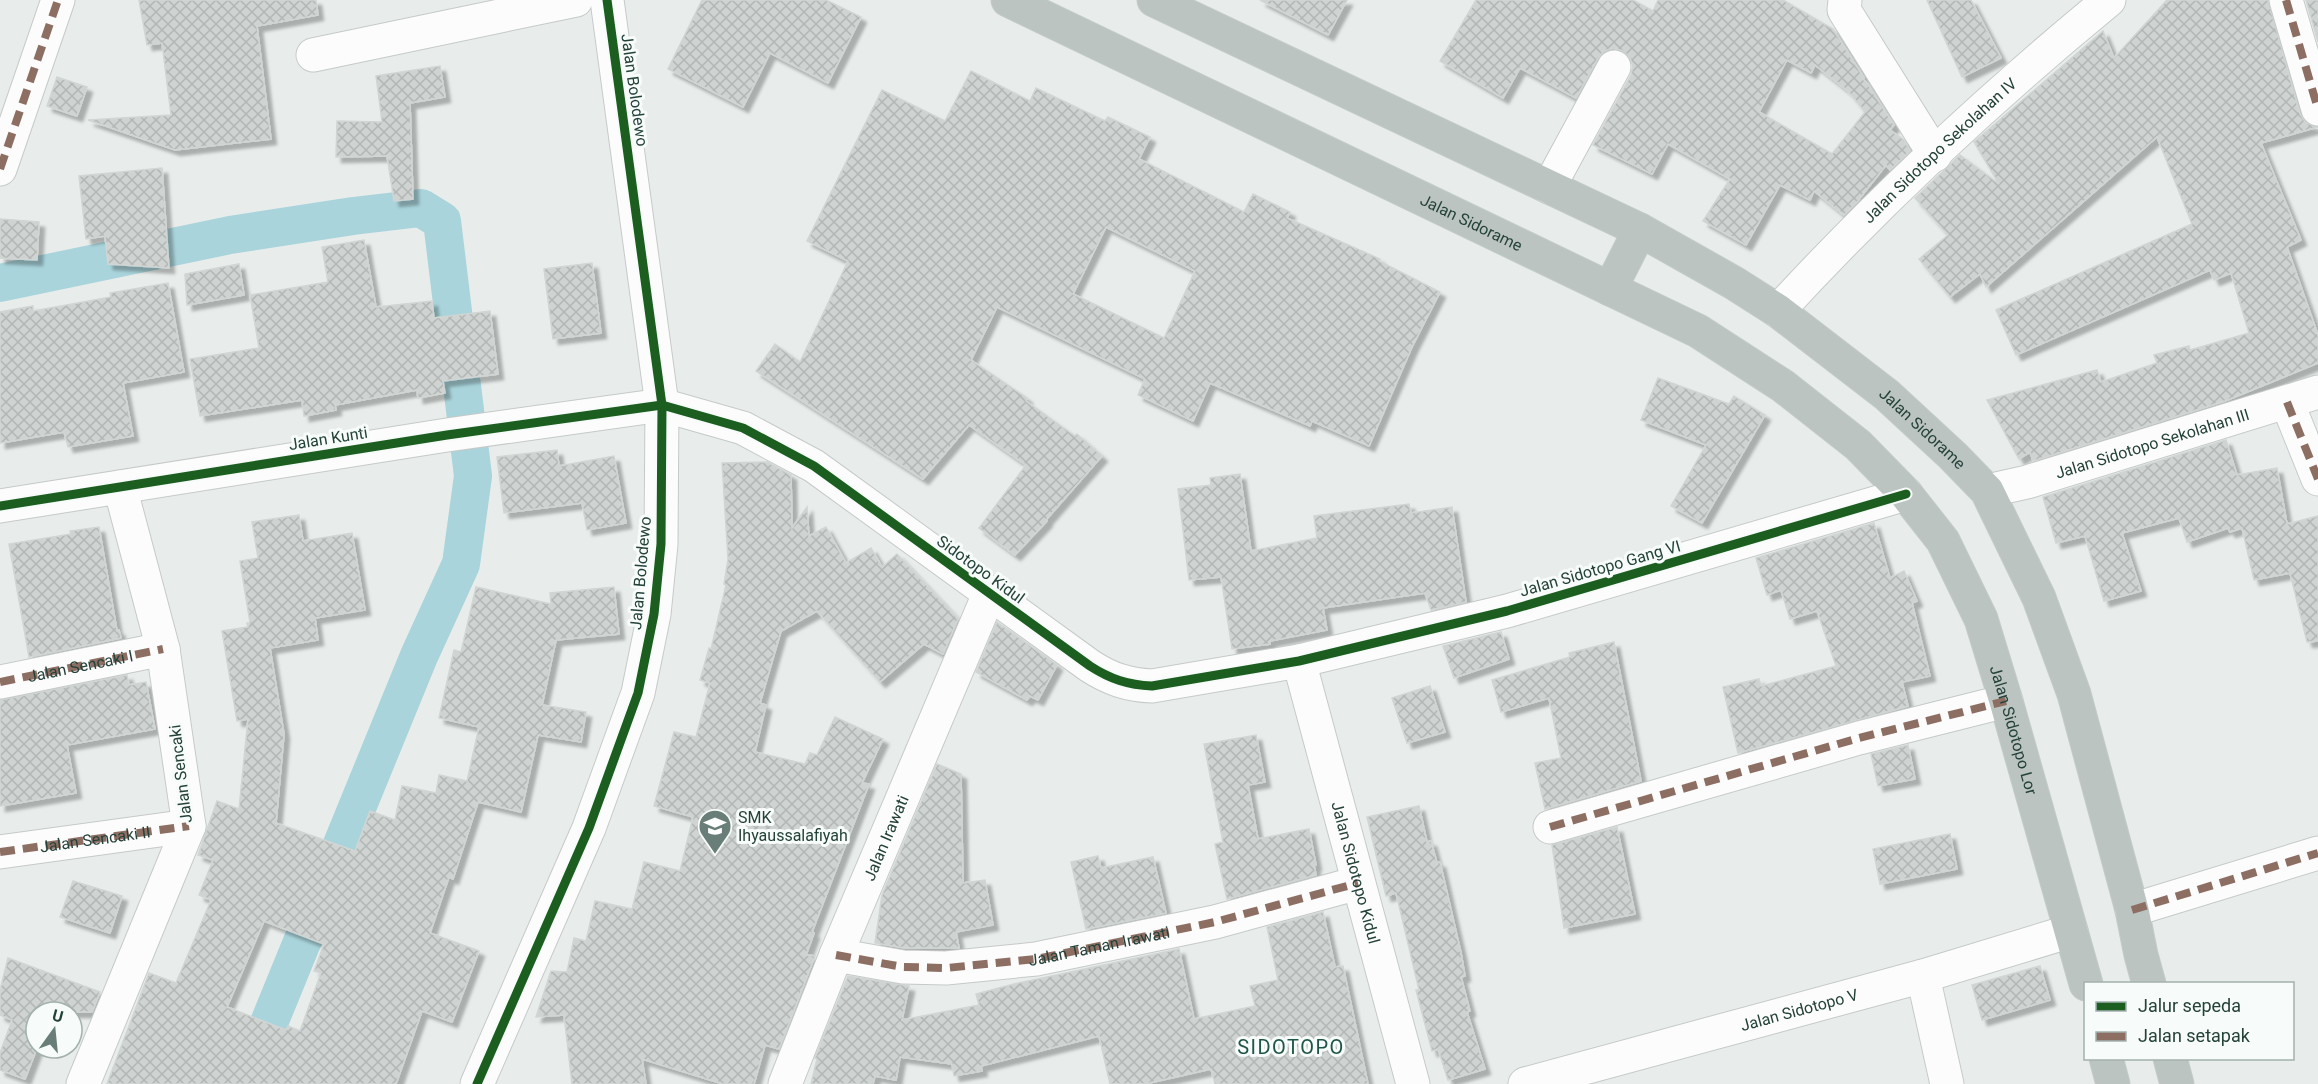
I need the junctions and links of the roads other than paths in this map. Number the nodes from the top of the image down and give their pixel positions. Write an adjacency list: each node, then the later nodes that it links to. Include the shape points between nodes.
1 (58, 0): 13 (street)
2 (576, 0): 9 (street)
3 (608, 0): 20 (street, Jalan Bolodewo)
4 (1008, 0): 16 (highway, Jalan Sidorame)
5 (1154, 0): 14 (highway, Jalan Sidorame)
6 (1845, 0): 12 (street, via 1844,10)
7 (2109, 0): 12 (street, Jalan Sidotopo Sekolahan IV, via 2027,67)
8 (2286, 0): 11 (street)
9 (313, 56)
10 (1614, 67): 14 (street)
11 (2318, 109)
12 (1935, 154): 17 (street, Jalan Sidotopo Sekolahan IV)
13 (0, 169)
14 (1550, 187): 15 (highway, Jalan Sidorame)
15 (1640, 230): 16 (highway); 17 (highway, Jalan Sidorame)
16 (1610, 289): 24 (highway, Jalan Sidorame, via 1698,331 1783,386 1858,445)
17 (1778, 311): 23 (highway, Jalan Sidorame, via 1887,395)
18 (2318, 392): 19 (street, Jalan Sidotopo Sekolahan III)
19 (2287, 402): 21 (street); 23 (street, Jalan Sidotopo Sekolahan III)
20 (662, 405): 22 (street, Jalan Kunti); 26 (street, Sidotopo Kidul, via 743,428 814,466); 45 (street, Jalan Bolodewo, via 661,544 654,614 638,693 589,828)
21 (2318, 479)
22 (120, 487): 25 (street, Jalan Kunti); 27 (street, Jalan Sencaki)
23 (1988, 491): 36 (highway, via 2039,598 2074,694)
24 (1906, 494): 28 (street, Jalan Sidotopo Gang VI, via 1508,611); 30 (highway, Jalan Sidotopo Lor, via 1943,541 1980,619)
25 (0, 506)
26 (989, 594): 28 (street, Sidotopo Kidul, via 1090,666 1117,681 1134,685 1152,686); 38 (street, Jalan Irawati)
27 (163, 650): 29 (street, Jalan Sencaki I); 31 (street, Jalan Sencaki)
28 (1299, 661): 35 (street, Jalan Sidotopo Kidul)
29 (0, 682)
30 (2006, 701): 32 (street, via 1859,738); 37 (highway, Jalan Sidotopo Lor)
31 (189, 826): 33 (street, Jalan Sencaki II); 44 (street, Jalan Sencaki)
32 (1550, 827)
33 (0, 852)
34 (2318, 853): 36 (street)
35 (1358, 883): 38 (street, Jalan Taman Irawati, via 1215,922 1036,959 946,968 903,967); 47 (street, Jalan Sidotopo Kidul)
36 (2132, 910): 41 (highway)
37 (2072, 931): 39 (street, Jalan Sidotopo V); 40 (highway, Jalan Sidotopo Lor)
38 (836, 955): 46 (street, Jalan Irawati)
39 (1923, 976): 48 (street, Jalan Sidotopo V); 49 (street)
40 (2085, 982)
41 (2148, 982)
42 (2106, 1060): 50 (highway)
43 (2170, 1060): 51 (highway)
44 (83, 1084)
45 (477, 1084)
46 (785, 1084)
47 (1413, 1084)
48 (1525, 1084)
49 (1947, 1084)
50 (2113, 1084)
51 (2177, 1084)

